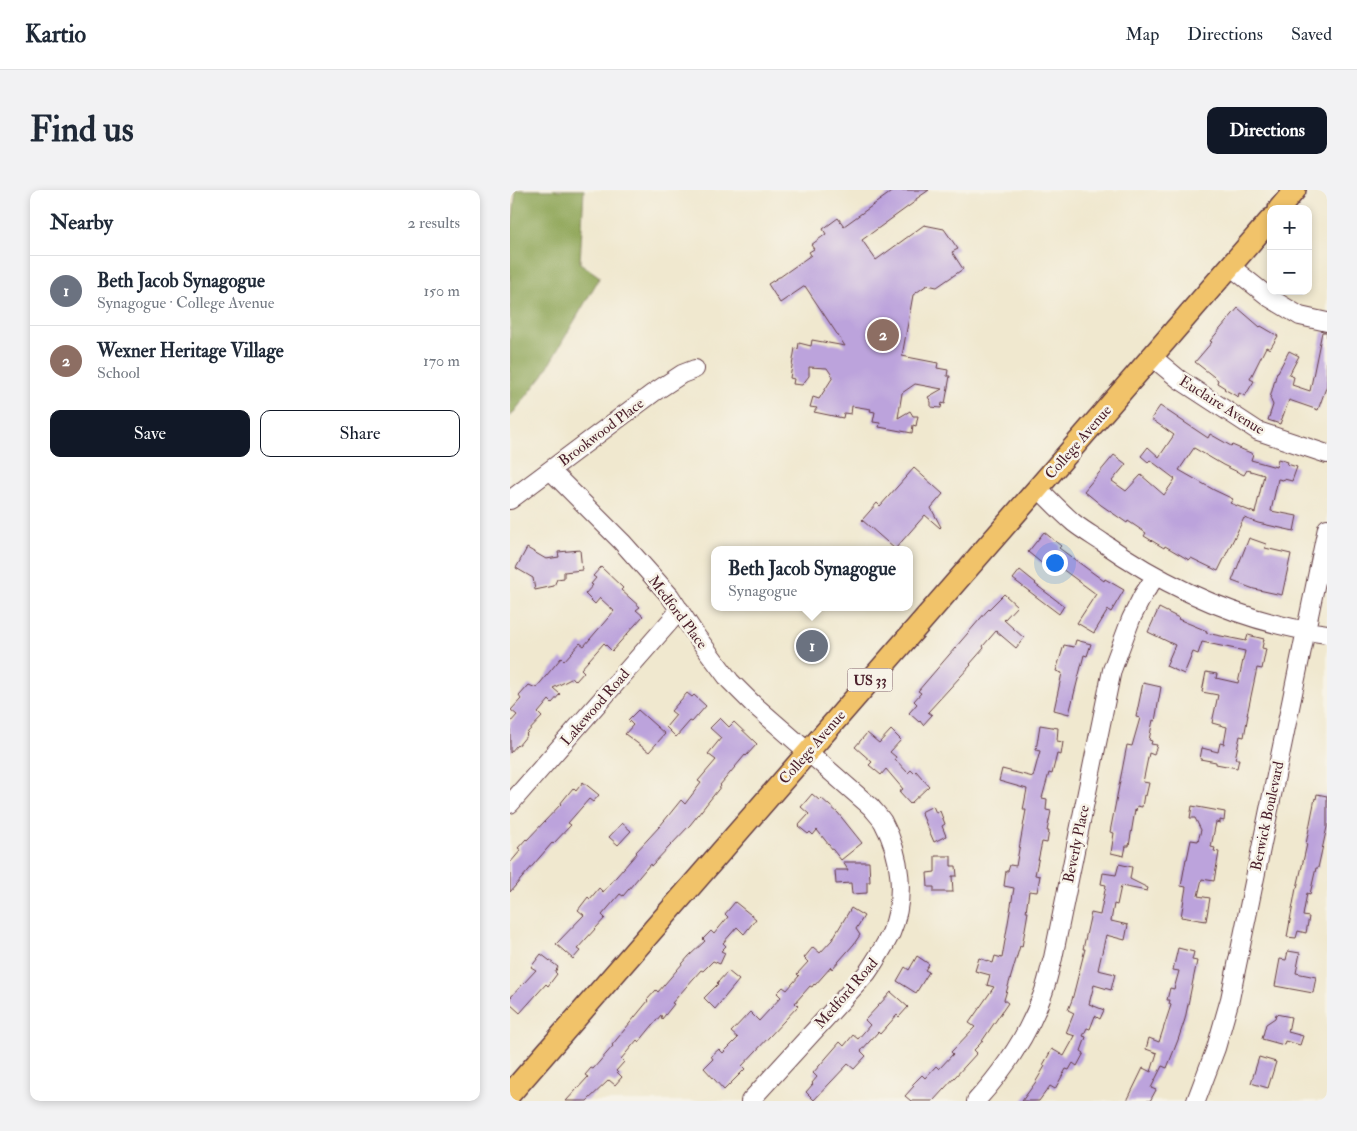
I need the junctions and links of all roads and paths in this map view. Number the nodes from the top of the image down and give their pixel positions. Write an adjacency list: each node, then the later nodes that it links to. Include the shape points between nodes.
1 (1295, 190): 2 (main road)
2 (1282, 205)
3 (1267, 224): 4 (main road, College Avenue / US 33)
4 (1230, 266): 5 (street, via 1270,298 1300,316); 6 (main road, College Avenue / US 33)
5 (1327, 322)
6 (1151, 356): 8 (street, Euclaire Avenue, via 1180,380 1258,431); 10 (main road, College Avenue / US 33)
7 (695, 369): 9 (street, Brookwood Place, via 653,393)
8 (1327, 454)
9 (551, 470): 11 (street, Brookwood Place); 14 (street, Medford Place, via 622,542)
10 (1038, 488): 13 (street, via 1074,523); 17 (main road, College Avenue / US 33)
11 (510, 500)
12 (1327, 528): 15 (street, Berwick Boulevard)
13 (1156, 576): 15 (street, via 1213,603 1257,619); 21 (street, Beverly Place, via 1131,619 1112,670 1053,958 1042,996 1010,1058)
14 (680, 610): 17 (street, Medford Place, via 730,681); 18 (street, Lakewood Road)
15 (1306, 631): 16 (street); 22 (street, Berwick Boulevard, via 1230,999)
16 (1327, 634)
17 (808, 752): 19 (main road, College Avenue / US 33); 20 (street, Medford Road, via 882,820 898,868 899,902 891,932 867,973)
18 (510, 804)
19 (510, 1094)
20 (750, 1101)
21 (976, 1101)
22 (1196, 1101)

